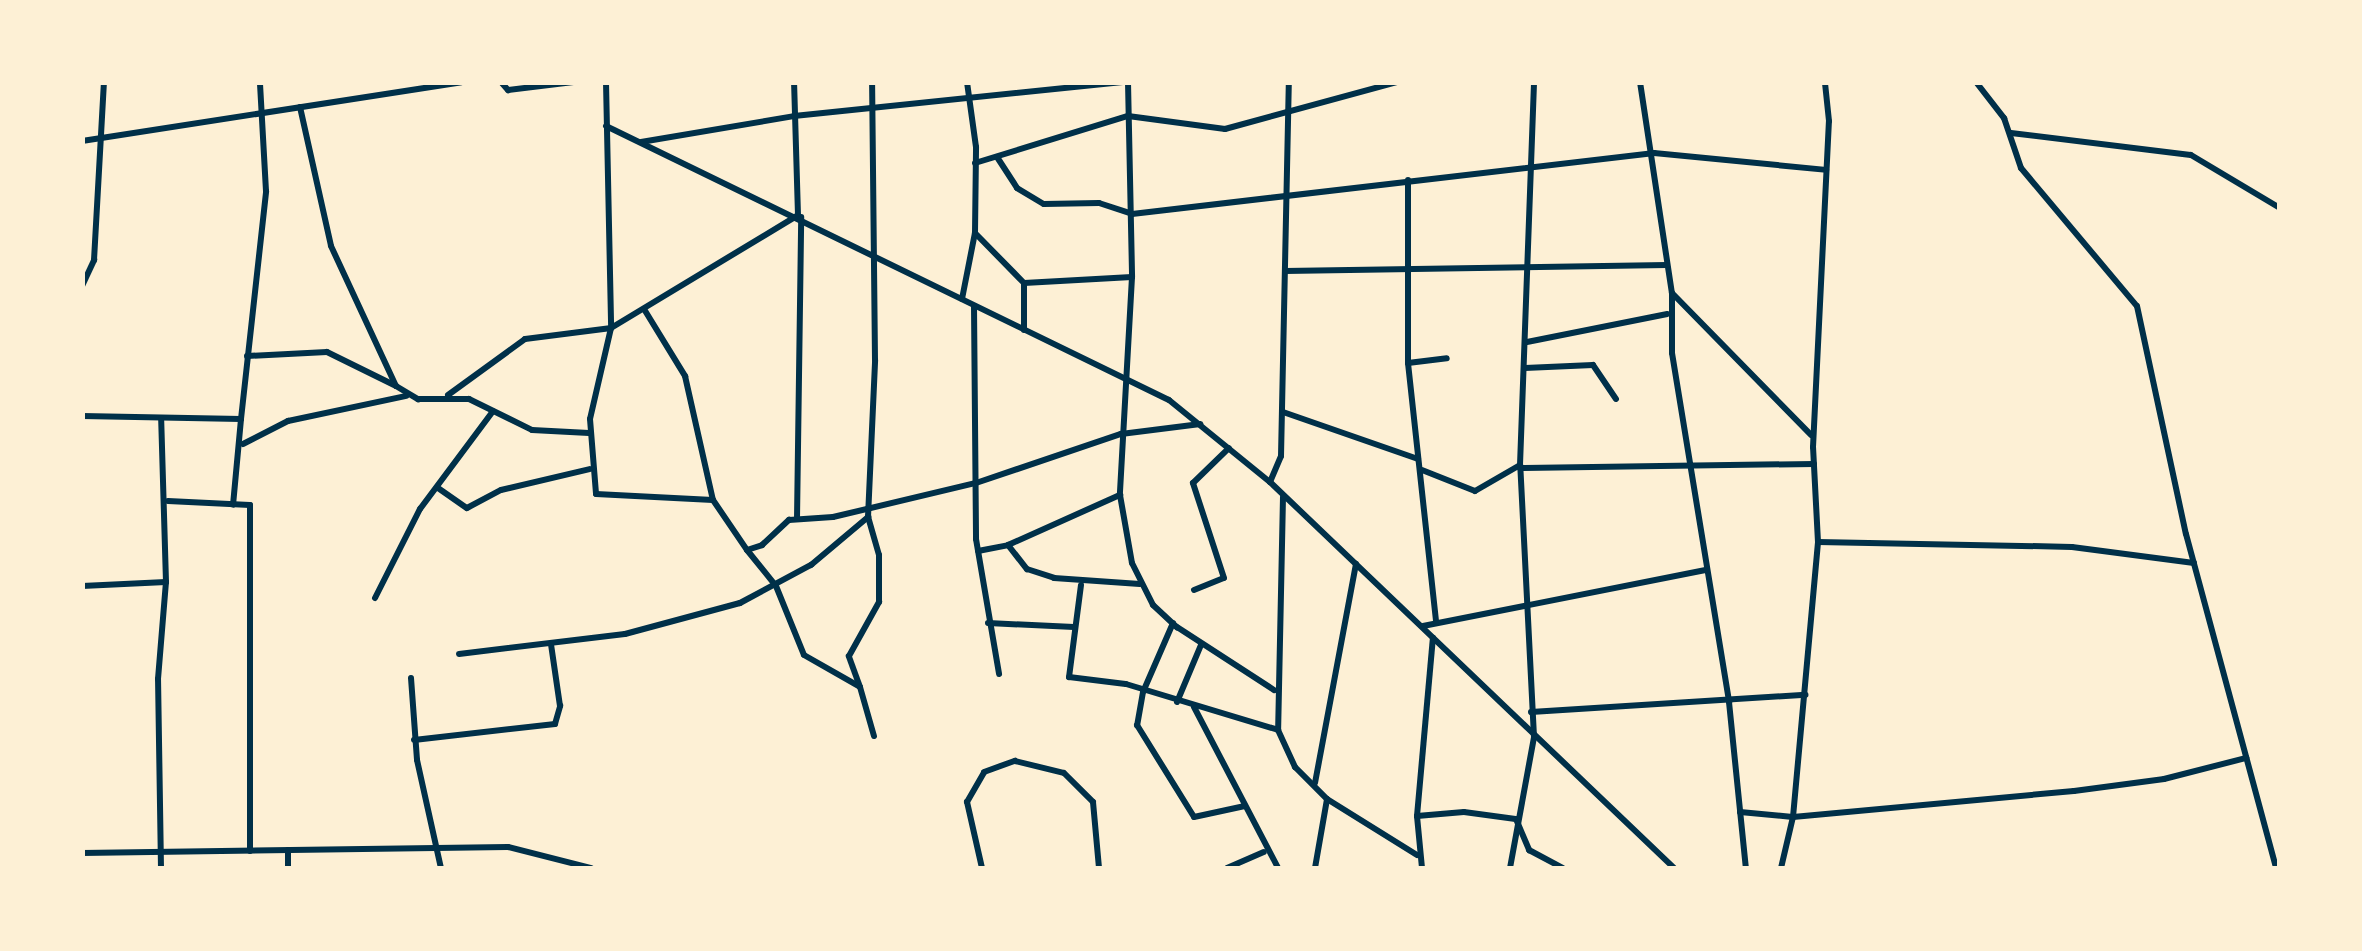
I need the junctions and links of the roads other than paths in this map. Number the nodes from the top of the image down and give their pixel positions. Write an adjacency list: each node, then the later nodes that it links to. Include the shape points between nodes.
1 (104, 82): 27 (street)
2 (260, 82): 21 (street)
3 (460, 82): 19 (street)
4 (500, 82): 5 (street, via 508,90)
5 (574, 82)
6 (606, 82): 25 (street)
7 (794, 82): 22 (street)
8 (872, 82): 20 (street)
9 (967, 82): 18 (street)
10 (1126, 82): 17 (street); 23 (street)
11 (1289, 82): 24 (street)
12 (1397, 82): 24 (street)
13 (1534, 82): 33 (street)
14 (1640, 82): 30 (street)
15 (1825, 82): 34 (street)
16 (1976, 82): 26 (street)
17 (1050, 86): 18 (street)
18 (968, 99): 20 (street); 32 (street)
19 (300, 107): 21 (street); 62 (street, via 330,246)
20 (872, 108): 22 (street); 41 (street)
21 (260, 113): 27 (street); 57 (street, via 266,190)
22 (794, 116): 29 (street); 39 (street)
23 (1128, 116): 24 (street, via 1205,131); 31 (street); 38 (street)
24 (1288, 116): 36 (street)
25 (606, 126): 29 (street); 54 (street)
26 (2010, 134): 37 (street, via 2190,155); 98 (street, via 2021,168 2138,306)
27 (101, 138): 28 (street); 48 (street, via 94,260)
28 (82, 141)
29 (640, 142): 39 (street)
30 (1654, 153): 33 (street); 34 (street); 42 (street)
31 (997, 157): 32 (street); 38 (street, via 1017,188 1044,204 1099,203)
32 (975, 163): 40 (street)
33 (1532, 164): 35 (street); 43 (street)
34 (1826, 170): 76 (street)
35 (1408, 180): 36 (street); 45 (street)
36 (1286, 193): 38 (street); 44 (street)
37 (2280, 208)
38 (1132, 214): 46 (street)
39 (799, 216): 41 (street); 52 (street); 93 (street)
40 (975, 234): 47 (street); 50 (street)
41 (874, 258): 50 (street); 90 (street)
42 (1667, 265): 43 (street); 49 (street)
43 (1528, 268): 45 (street); 56 (street)
44 (1285, 270): 45 (street); 67 (street)
45 (1405, 270): 59 (street)
46 (1132, 277): 47 (street); 61 (street)
47 (1024, 283): 55 (street)
48 (82, 286)
49 (1672, 293): 53 (street); 76 (street, via 1801,421)
50 (962, 300): 51 (street)
51 (974, 306): 55 (street); 84 (street)
52 (644, 309): 54 (street); 88 (street, via 686,376)
53 (1667, 314): 56 (street); 80 (street)
54 (611, 328): 64 (street, via 525,338); 72 (street)
55 (1024, 330): 61 (street)
56 (1527, 342): 60 (street)
57 (247, 356): 62 (street, via 327,352); 70 (street)
58 (1448, 358): 59 (street)
59 (1408, 363): 77 (street)
60 (1526, 368): 65 (street, via 1593,365); 79 (street)
61 (1123, 380): 71 (street, via 1169,400); 73 (street)
62 (396, 386): 63 (street)
63 (406, 396): 64 (street); 74 (street, via 288,421)
64 (448, 396): 66 (street)
65 (1616, 399)
66 (493, 412): 72 (street, via 532,430); 85 (street)
67 (1282, 412): 77 (street); 83 (street, via 1280,456)
68 (82, 416): 69 (street)
69 (160, 418): 70 (street); 89 (street)
70 (242, 419): 74 (street)
71 (1200, 424): 73 (street); 75 (street)
72 (589, 433): 81 (street)
73 (1121, 434): 84 (street); 86 (street)
74 (243, 444): 91 (street)
75 (1229, 448): 83 (street); 106 (street, via 1193,483 1224,578)
76 (1813, 448): 78 (street)
77 (1418, 459): 82 (street)
78 (1814, 464): 80 (street); 94 (street)
79 (1520, 466): 80 (street); 82 (street, via 1475,491); 108 (street)
80 (1691, 466): 100 (street)
81 (590, 469): 85 (street, via 501,490 467,508); 88 (street, via 596,494 605,497)
82 (1422, 470): 109 (street)
83 (1270, 482): 87 (street)
84 (976, 484): 90 (street); 97 (street)
85 (438, 488): 107 (street)
86 (1120, 495): 95 (street); 102 (street)
87 (1283, 496): 99 (street); 121 (street)
88 (713, 500): 96 (street)
89 (168, 501): 91 (street); 101 (street)
90 (870, 503): 92 (street); 93 (street, via 833,517)
91 (233, 504): 142 (street, via 250,506)
92 (868, 516): 105 (street); 120 (street, via 879,555 879,602 849,656)
93 (798, 519): 96 (street)
94 (1818, 542): 98 (street, via 2072,547); 123 (street)
95 (1008, 546): 97 (street); 103 (street, via 1027,569)
96 (747, 550): 105 (street)
97 (978, 551): 110 (street)
98 (2194, 563): 132 (street)
99 (1356, 564): 113 (street); 133 (street)
100 (1706, 570): 108 (street); 125 (street)
101 (166, 582): 104 (street); 143 (street, via 158,679)
102 (1140, 584): 103 (street); 111 (street)
103 (1081, 585): 112 (street)
104 (82, 586)
105 (776, 586): 115 (street, via 666,625); 120 (street, via 804,656)
106 (1194, 590)
107 (375, 598)
108 (1526, 605): 109 (street); 127 (street)
109 (1436, 621): 113 (street)
110 (988, 624): 112 (street); 118 (street)
111 (1173, 624): 116 (street); 122 (street)
112 (1074, 626): 122 (street, via 1069,677)
113 (1422, 626): 114 (street)
114 (1432, 638): 130 (street); 137 (street)
115 (552, 644): 117 (street); 131 (street, via 560,706 555,724)
116 (1201, 645): 121 (street); 124 (street)
117 (459, 654)
118 (999, 674)
119 (410, 678): 131 (street)
120 (860, 687): 129 (street)
121 (1274, 690): 128 (street)
122 (1143, 692): 124 (street); 135 (street, via 1137,725 1189,814 1202,818)
123 (1805, 696): 125 (street); 138 (street)
124 (1177, 702): 126 (street)
125 (1729, 702): 127 (street); 136 (street)
126 (1194, 707): 128 (street); 135 (street)
127 (1530, 712): 130 (street)
128 (1278, 730): 133 (street, via 1295,768)
129 (874, 736)
130 (1534, 737): 139 (street, via 1526,806); 159 (street)
131 (414, 740): 140 (street)
132 (2246, 758): 138 (street, via 2093,788); 162 (street)
133 (1314, 783): 134 (street)
134 (1327, 799): 146 (street); 155 (street)
135 (1244, 806): 144 (street)
136 (1740, 812): 138 (street); 160 (street)
137 (1417, 816): 139 (street, via 1464,812); 146 (street)
138 (1793, 818): 161 (street)
139 (1516, 819): 157 (street); 158 (street, via 1530,850)
140 (436, 848): 141 (street); 149 (street); 150 (street, via 508,847)
141 (288, 850): 142 (street); 148 (street)
142 (250, 851): 143 (street)
143 (161, 852): 145 (street); 147 (street)
144 (1264, 852): 153 (street); 154 (street)
145 (82, 853)
146 (1416, 855): 156 (street)
147 (162, 868)
148 (288, 868)
149 (440, 868)
150 (591, 868)
151 (982, 868): 152 (street, via 966,802 984,772 1014,761 1064,774 1093,802)
152 (1100, 868)
153 (1227, 868)
154 (1278, 868)
155 (1315, 868)
156 (1422, 868)
157 (1510, 868)
158 (1563, 868)
159 (1674, 868)
160 (1746, 868)
161 (1781, 868)
162 (2276, 868)

